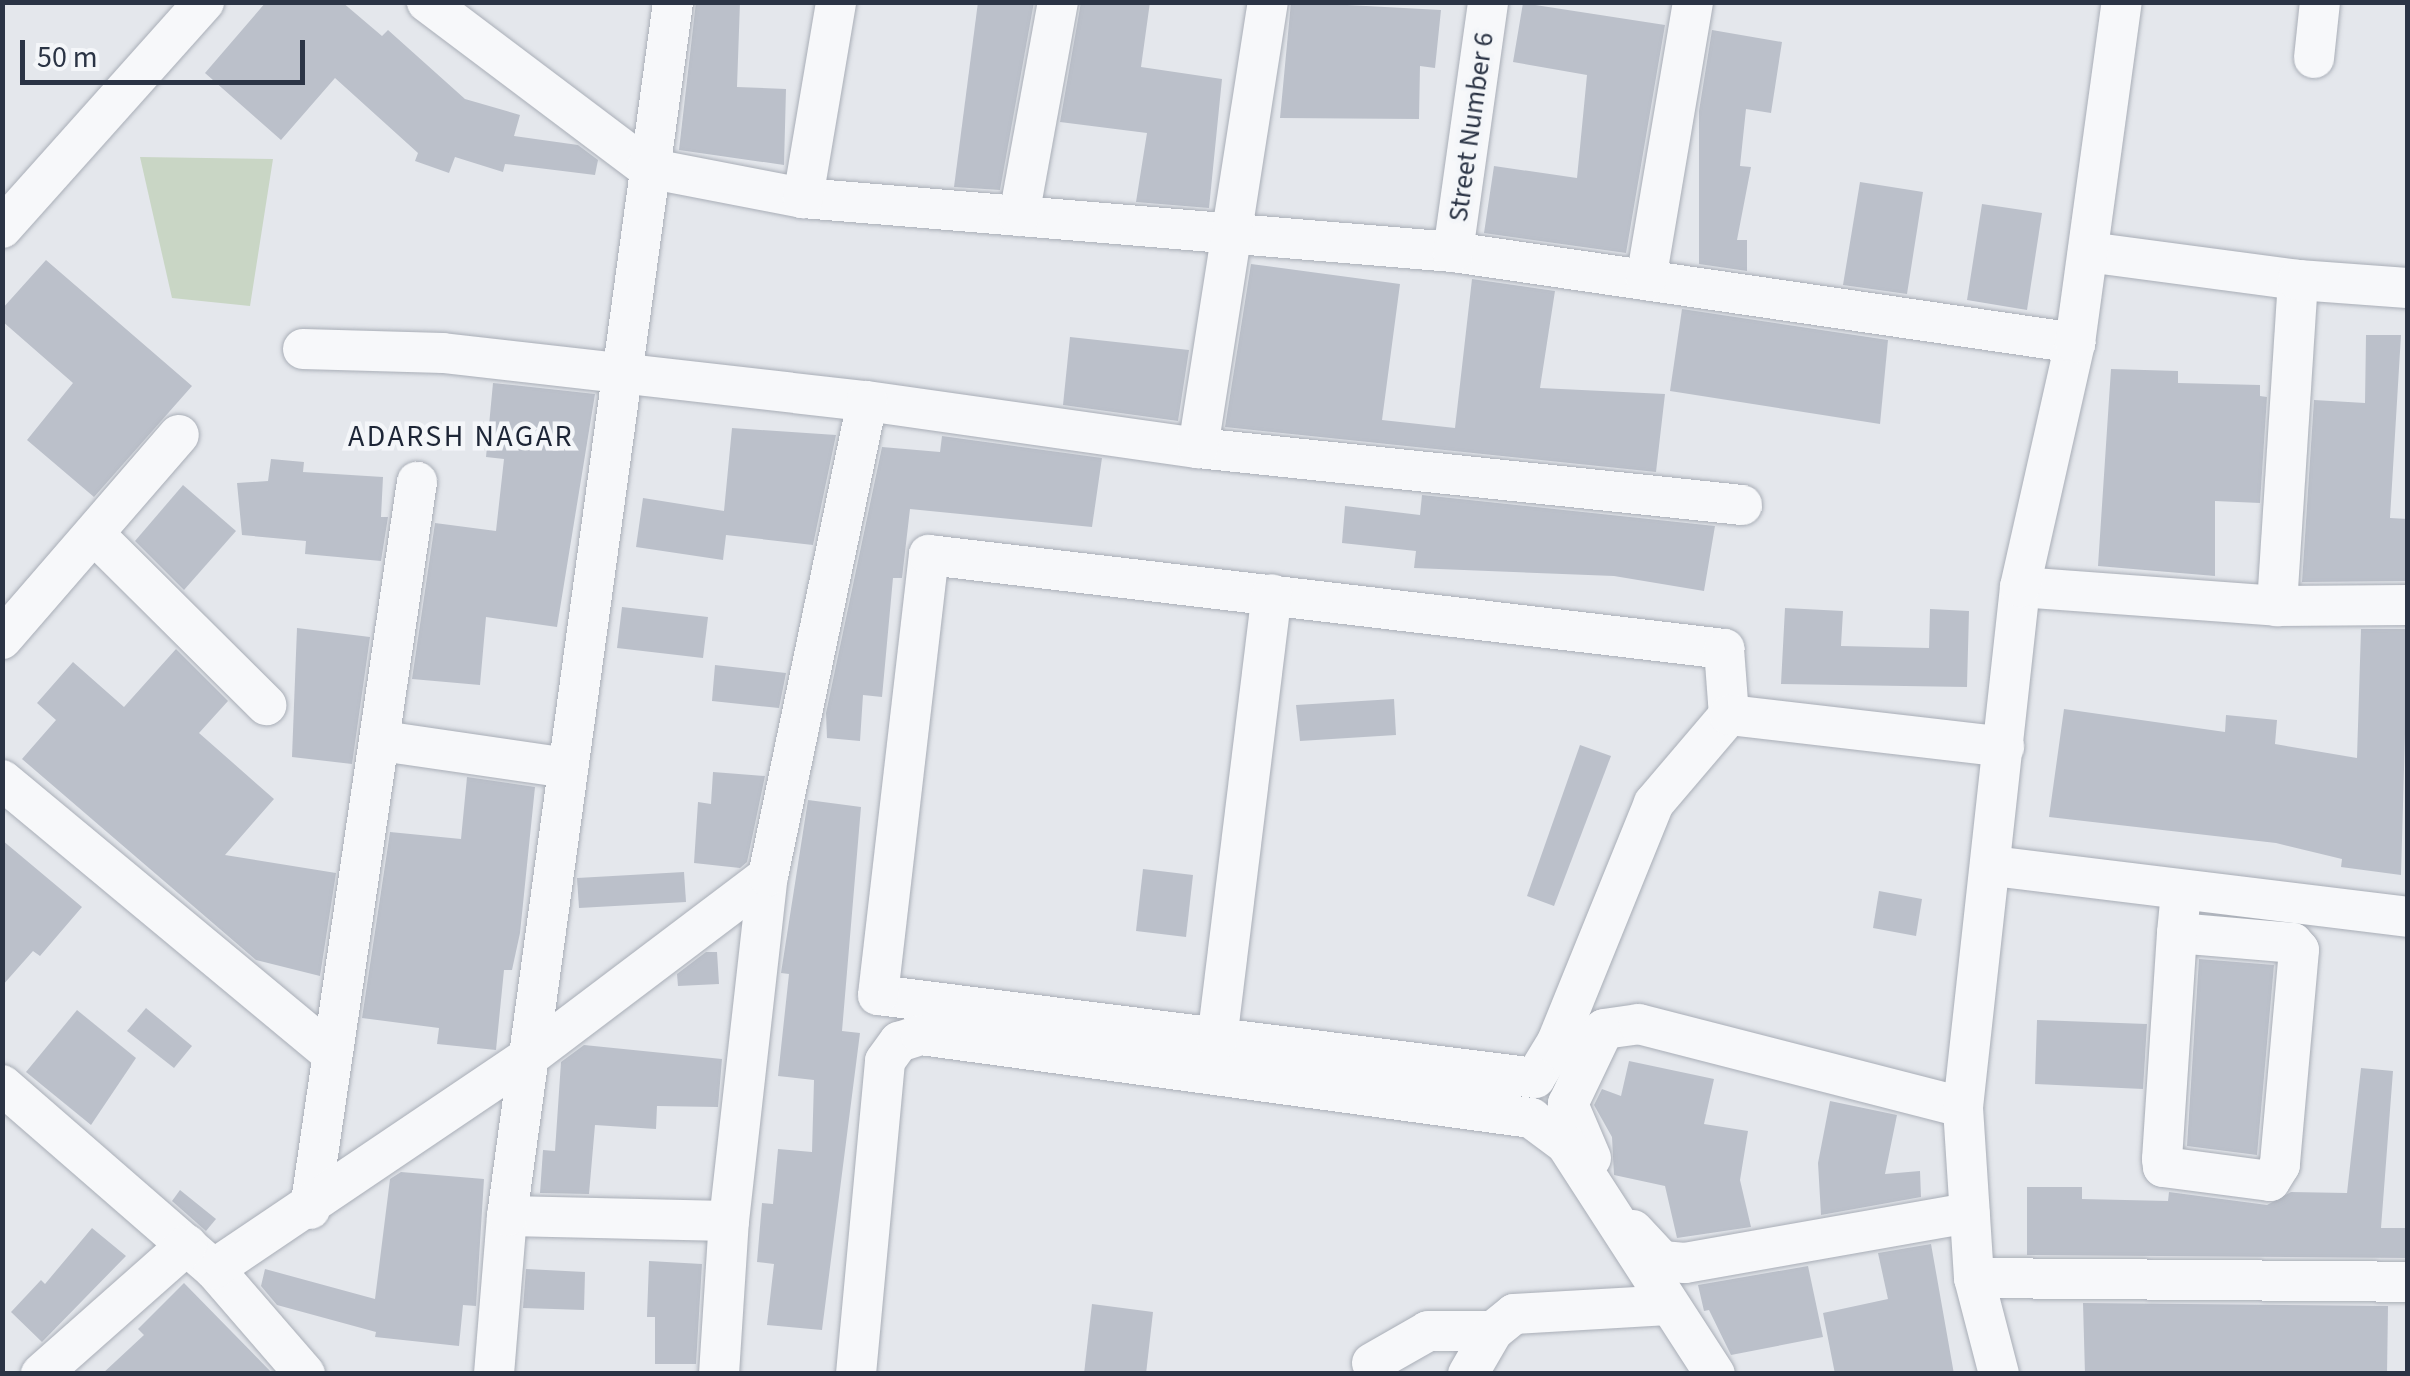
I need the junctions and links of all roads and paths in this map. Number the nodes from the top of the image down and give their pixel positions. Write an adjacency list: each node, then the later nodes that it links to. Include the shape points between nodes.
1 (204, 2): 15 (street)
2 (427, 2): 12 (street)
3 (673, 2): 12 (street)
4 (836, 2): 13 (street)
5 (1058, 2): 14 (street)
6 (1268, 2): 16 (street)
7 (1488, 2): 17 (street, Street Number 6)
8 (1693, 2): 19 (street)
9 (2122, 2): 18 (street)
10 (2320, 2): 11 (street)
11 (2314, 58)
12 (647, 168): 13 (street); 24 (street)
13 (803, 198): 14 (street)
14 (1020, 216): 16 (street)
15 (2, 228)
16 (1230, 234): 17 (street); 27 (street)
17 (1453, 252): 19 (street)
18 (2088, 252): 20 (street); 22 (street)
19 (1646, 280): 22 (street)
20 (2298, 280): 21 (street); 33 (street)
21 (2408, 288)
22 (2075, 343): 31 (street)
23 (303, 349): 24 (street, via 443,353)
24 (622, 374): 25 (street); 40 (street)
25 (867, 401): 27 (street); 43 (street)
26 (179, 435): 30 (street)
27 (1198, 448): 29 (street)
28 (417, 482): 38 (street)
29 (1742, 504)
30 (94, 534): 35 (street); 36 (street)
31 (2020, 587): 33 (street); 39 (street)
32 (1272, 594): 37 (street, via 1724,649); 47 (street); 47 (street, via 929,555 878,994)
33 (2278, 606): 34 (street)
34 (2408, 606)
35 (2, 640)
36 (266, 704)
37 (1729, 715): 39 (street); 47 (street, via 1654,803 1557,1042 1535,1078)
38 (382, 741): 40 (street); 48 (street)
39 (2004, 747): 42 (street)
40 (568, 768): 49 (street)
41 (2, 780): 48 (street)
42 (1993, 866): 44 (street); 51 (street)
43 (768, 876): 49 (street); 55 (street)
44 (2181, 892): 45 (street); 46 (street)
45 (2408, 917)
46 (2177, 933): 46 (street, via 2163,1167 2270,1180 2280,1165 2299,950 2293,943)
47 (1216, 1040)
48 (332, 1054): 52 (street)
49 (530, 1056): 52 (street); 54 (street)
50 (2, 1085): 56 (street)
51 (1964, 1108): 53 (street); 53 (street, via 1639,1024 1604,1029 1568,1104 1574,1130 1638,1239 1662,1261 1685,1263)
52 (310, 1209): 56 (street)
53 (1970, 1213): 57 (street)
54 (506, 1216): 55 (street); 65 (street)
55 (729, 1221): 66 (street)
56 (201, 1257): 63 (street); 64 (street)
57 (1974, 1278): 58 (street); 69 (street)
58 (2408, 1282)
59 (1668, 1306): 60 (street, via 1514,1314); 62 (street); 67 (street, via 1566,1144 1531,1118 921,1035 899,1042 885,1061)
60 (1492, 1331): 61 (street, via 1428,1331); 68 (street)
61 (1372, 1363)
62 (1697, 1366)
63 (41, 1374)
64 (304, 1374)
65 (494, 1374)
66 (718, 1374)
67 (856, 1374)
68 (1468, 1374)
69 (1998, 1374)

